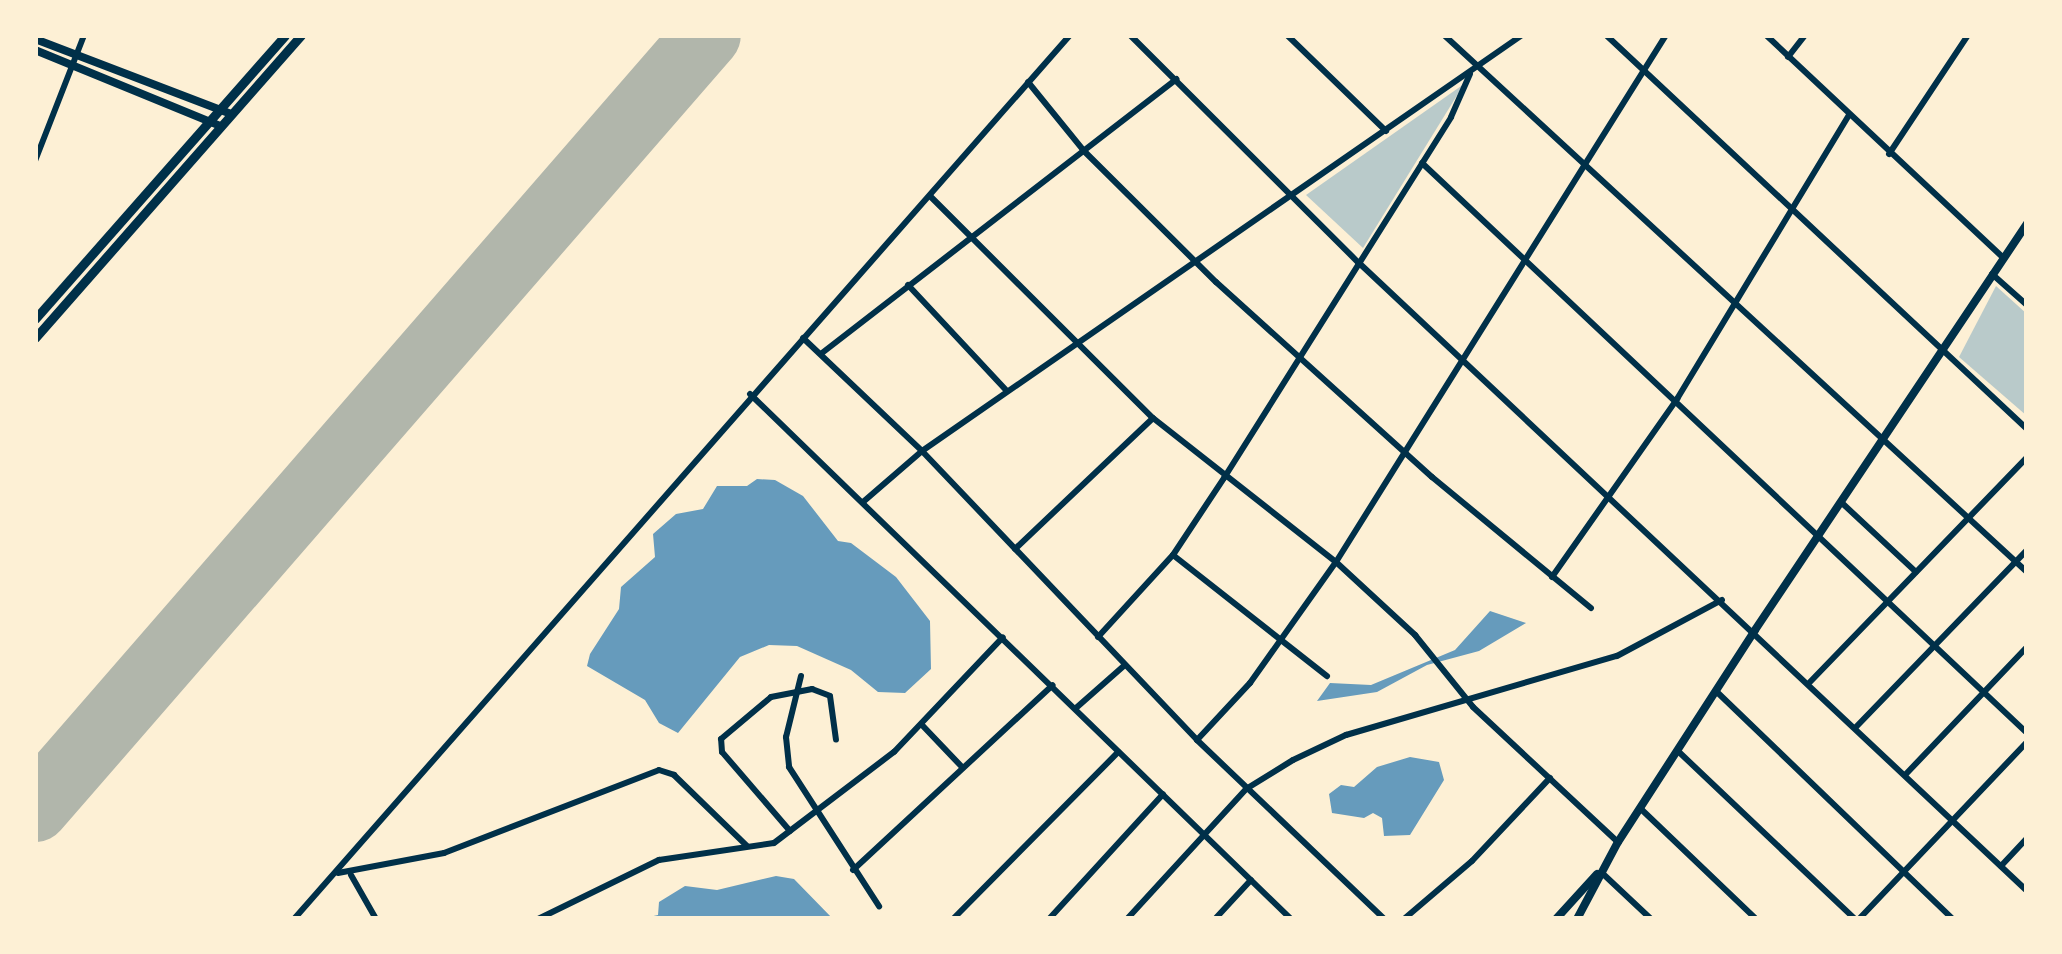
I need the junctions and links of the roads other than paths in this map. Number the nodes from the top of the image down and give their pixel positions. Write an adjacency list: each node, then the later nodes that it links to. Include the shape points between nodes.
1 (84, 35): 18 (street)
2 (276, 35): 17 (main road)
3 (285, 35): 17 (main road)
4 (300, 35): 27 (main road)
5 (1070, 35): 25 (street)
6 (1130, 35): 24 (street)
7 (1287, 35): 30 (street)
8 (1444, 35): 21 (street)
9 (1522, 35): 21 (street)
10 (1606, 35): 22 (street)
11 (1666, 35): 22 (street)
12 (1766, 35): 19 (street)
13 (1805, 35): 19 (street)
14 (1968, 35): 32 (street)
15 (35, 39): 18 (street)
16 (35, 50): 20 (street)
17 (271, 51): 26 (main road)
18 (77, 54): 20 (street); 26 (street)
19 (1788, 57): 28 (street)
20 (74, 64): 29 (street); 33 (street)
21 (1479, 68): 23 (street); 35 (street)
22 (1644, 70): 35 (street); 38 (street)
23 (1470, 74): 30 (street); 34 (street)
24 (1177, 79): 31 (street); 36 (street)
25 (1028, 82): 31 (street); 37 (street)
26 (221, 106): 27 (street); 29 (main road)
27 (231, 114): 29 (main road)
28 (1850, 114): 32 (street); 38 (street)
29 (216, 122): 49 (main road); 50 (main road)
30 (1386, 132): 36 (street)
31 (1084, 151): 40 (street); 43 (street)
32 (1889, 154): 41 (street)
33 (35, 161)
34 (1422, 163): 42 (street); 44 (street)
35 (1585, 164): 44 (street); 47 (street)
36 (1292, 194): 42 (street); 43 (street)
37 (930, 196): 40 (street); 51 (street)
38 (1790, 211): 47 (street); 53 (street)
39 (2027, 223): 41 (street)
40 (967, 236): 46 (street); 52 (street)
41 (2002, 257): 45 (street)
42 (1358, 262): 55 (street); 56 (street)
43 (1196, 263): 52 (street); 55 (street)
44 (1524, 264): 56 (street); 59 (street)
45 (1992, 274): 48 (street); 53 (street)
46 (908, 284): 54 (street); 57 (street)
47 (1736, 304): 59 (street); 62 (street)
48 (2027, 305)
49 (35, 319)
50 (35, 338)
51 (803, 338): 54 (street); 58 (street)
52 (1078, 344): 57 (street); 60 (street)
53 (1942, 348): 61 (street); 62 (street)
54 (822, 352): 63 (street)
55 (1299, 356): 64 (street); 66 (street)
56 (1464, 359): 64 (street); 67 (street)
57 (1007, 391): 63 (street)
58 (750, 394): 68 (street); 123 (street)
59 (1677, 400): 67 (street); 71 (street)
60 (1153, 418): 66 (street); 72 (street)
61 (2027, 428)
62 (1886, 438): 69 (street); 70 (street)
63 (922, 451): 68 (street); 72 (street)
64 (1406, 454): 76 (street); 79 (street)
65 (2027, 457): 70 (street)
66 (1224, 478): 74 (street); 76 (street)
67 (1612, 499): 79 (street); 80 (street)
68 (862, 502): 84 (street)
69 (1842, 502): 71 (street); 77 (street)
70 (1971, 516): 75 (street); 77 (street)
71 (1820, 534): 81 (street); 83 (street)
72 (1015, 550): 85 (street)
73 (2027, 550): 75 (street)
74 (1174, 554): 85 (street); 86 (street)
75 (2016, 561): 78 (street); 87 (street)
76 (1336, 562): 86 (street); 97 (street, via 1429,650)
77 (1916, 572): 81 (street)
78 (2027, 572)
79 (1552, 577): 82 (street)
80 (1722, 600): 83 (street); 97 (street, via 1617,656)
81 (1888, 600): 87 (street); 92 (street)
82 (1591, 608)
83 (1755, 630): 92 (street); 96 (street)
84 (1003, 637): 93 (street); 99 (street)
85 (1098, 637): 89 (street)
86 (1282, 641): 91 (street); 103 (street)
87 (1935, 644): 95 (street); 100 (street)
88 (2027, 647): 95 (street)
89 (1125, 665): 98 (street); 103 (street)
90 (801, 676): 94 (street)
91 (1327, 676)
92 (1810, 682): 100 (street)
93 (1053, 685): 98 (street); 107 (street)
94 (798, 689): 102 (street, via 828,694); 113 (street, via 786,754); 115 (street, via 756,708 724,734 720,748)
95 (1984, 691): 101 (street); 108 (street)
96 (1718, 693): 106 (street); 124 (street)
97 (1464, 697): 109 (street); 110 (street, via 1346,734)
98 (1076, 708): 105 (street)
99 (922, 725): 107 (street); 113 (street)
100 (1856, 727): 108 (street)
101 (2027, 732)
102 (836, 740)
103 (1197, 740): 110 (street)
104 (2027, 742): 114 (street)
105 (1118, 752): 111 (street); 132 (street)
106 (1680, 753): 112 (street); 143 (street)
107 (961, 766): 121 (street)
108 (1906, 774): 114 (street)
109 (1550, 778): 118 (street); 138 (street, via 1472,862)
110 (1246, 789): 116 (street); 137 (street)
111 (1163, 794): 116 (street); 133 (street)
112 (1641, 809): 118 (street); 142 (street)
113 (815, 810): 115 (street); 121 (street)
114 (1954, 820): 120 (street); 124 (street)
115 (790, 830): 119 (street, via 774,843)
116 (1202, 834): 126 (street); 134 (street)
117 (2027, 838): 120 (street)
118 (1618, 842): 122 (street)
119 (748, 847): 125 (street, via 674,775 659,770 444,853); 131 (street, via 660,860)
120 (2001, 866): 127 (street)
121 (853, 870): 128 (street)
122 (1600, 871): 139 (street); 140 (street); 141 (street)
123 (337, 873): 125 (street); 129 (street)
124 (1905, 873): 143 (street); 144 (street)
125 (351, 875): 130 (street)
126 (1251, 880): 135 (street); 136 (street)
127 (2027, 891)
128 (879, 906)
129 (294, 919)
130 (376, 919)
131 (538, 919)
132 (953, 919)
133 (1049, 919)
134 (1127, 919)
135 (1215, 919)
136 (1292, 919)
137 (1384, 919)
138 (1404, 919)
139 (1556, 919)
140 (1578, 919)
141 (1652, 919)
142 (1756, 919)
143 (1857, 919)
144 (1953, 919)

